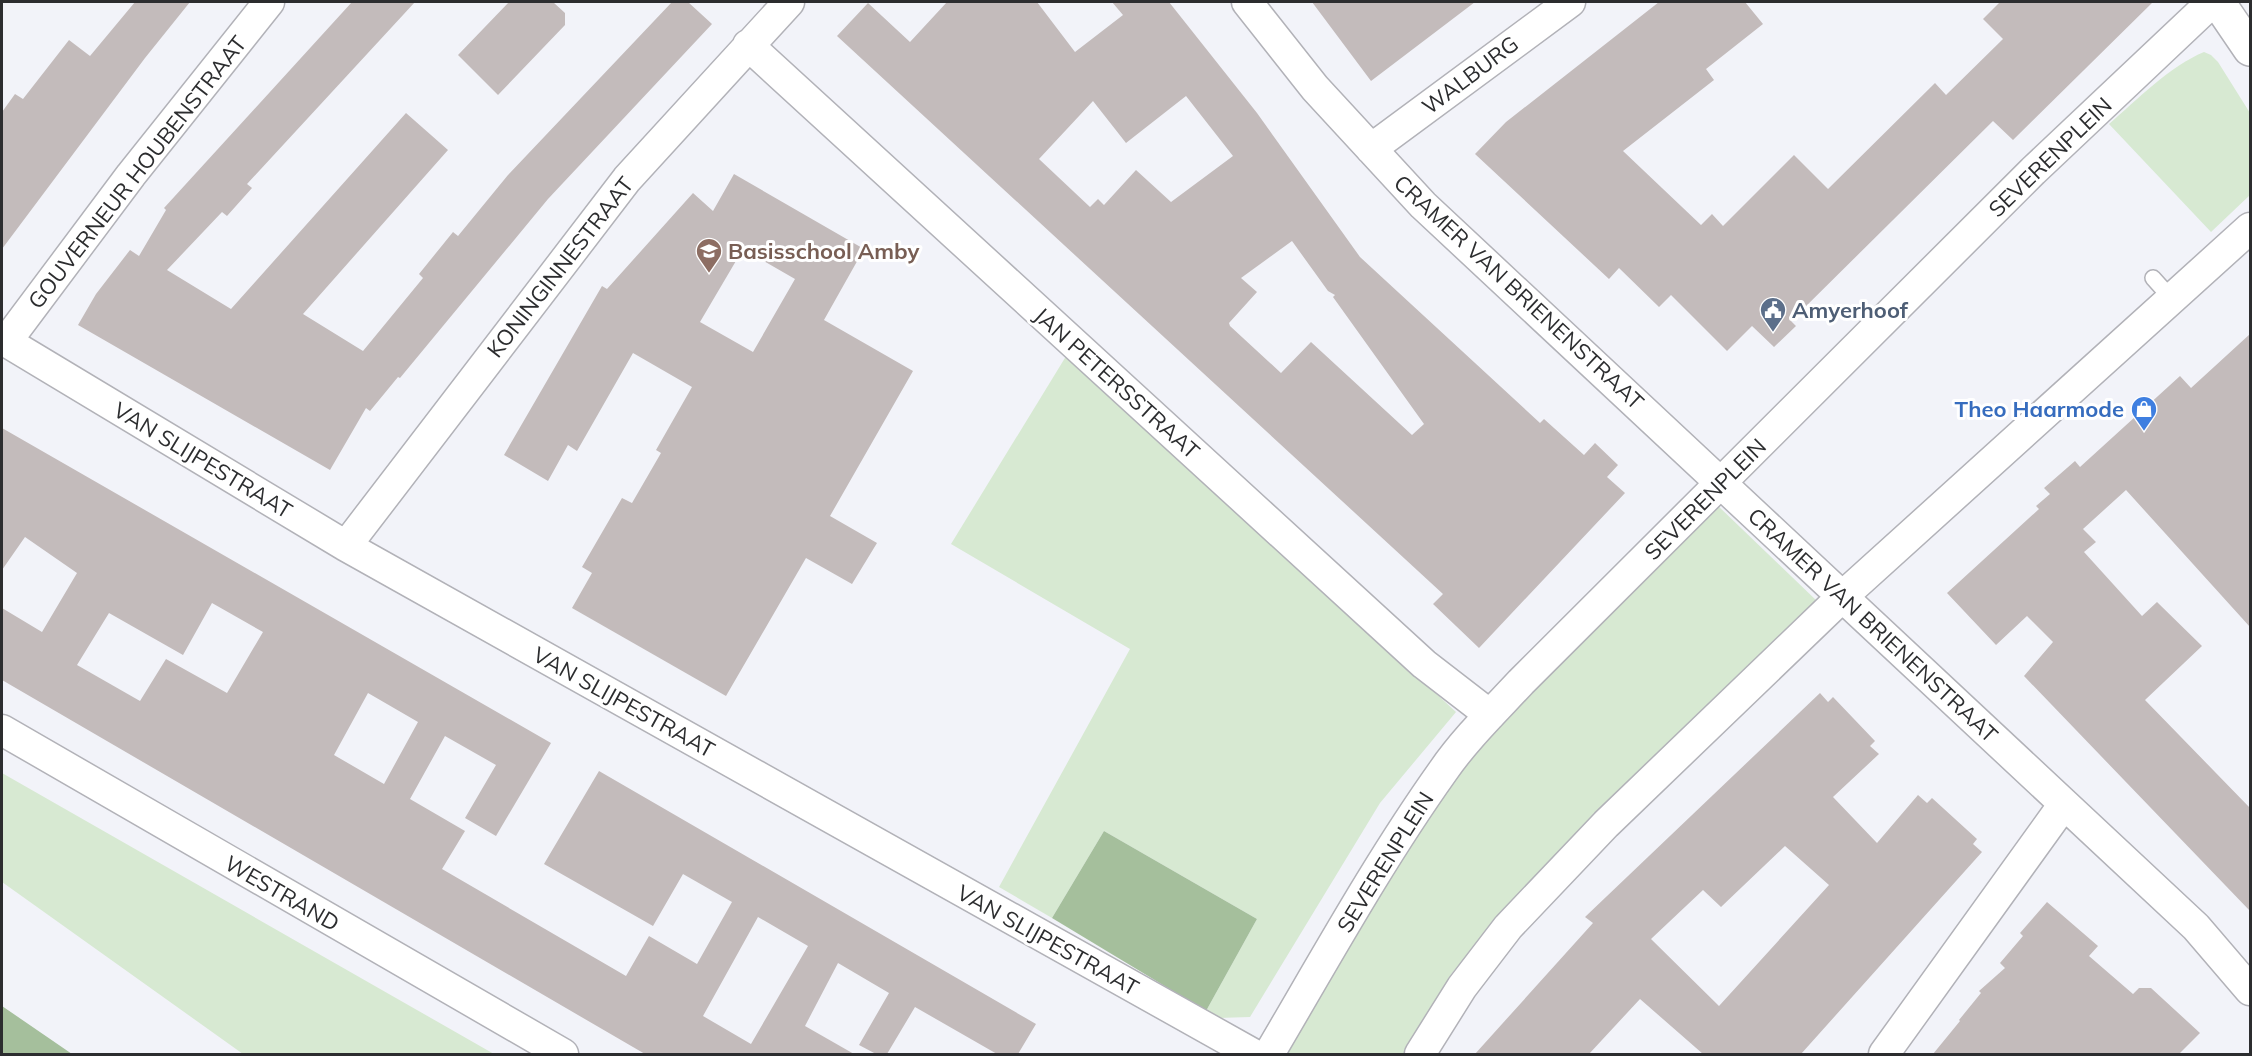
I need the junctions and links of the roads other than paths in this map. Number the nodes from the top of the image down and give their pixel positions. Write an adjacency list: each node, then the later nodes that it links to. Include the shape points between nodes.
1 (269, 2): 11 (street, GOUVERNEUR HOUBENSTRAAT)
2 (789, 2): 7 (street, KONINGINNESTRAAT)
3 (1247, 2): 9 (street, CRAMER VAN BRIENENSTRAAT)
4 (1570, 2): 9 (street, WALBURG)
5 (2212, 2): 12 (street, SEVERENPLEIN, via 2039,177)
6 (2218, 2): 8 (street)
7 (748, 45): 13 (street, KONINGINNESTRAAT, via 627,179); 15 (street, JAN PETERSSTRAAT, via 1424,664)
8 (2250, 49)
9 (1371, 149): 12 (street, CRAMER VAN BRIENENSTRAAT, via 1423,205)
10 (2250, 228): 14 (street, via 2162,288)
11 (4, 341): 13 (street, VAN SLIJPESTRAAT)
12 (1722, 482): 14 (street, CRAMER VAN BRIENENSTRAAT); 15 (street, SEVERENPLEIN)
13 (346, 546): 20 (street, VAN SLIJPESTRAAT)
14 (1843, 596): 17 (street, CRAMER VAN BRIENENSTRAAT); 22 (street, via 1554,876 1468,978)
15 (1490, 715): 21 (street, SEVERENPLEIN, via 1444,769)
16 (2, 730): 19 (street, WESTRAND)
17 (2064, 804): 18 (street, CRAMER VAN BRIENENSTRAAT, via 2196,927); 23 (street)
18 (2250, 990)
19 (562, 1054)
20 (1253, 1054)
21 (1269, 1054)
22 (1420, 1054)
23 (1884, 1054)

